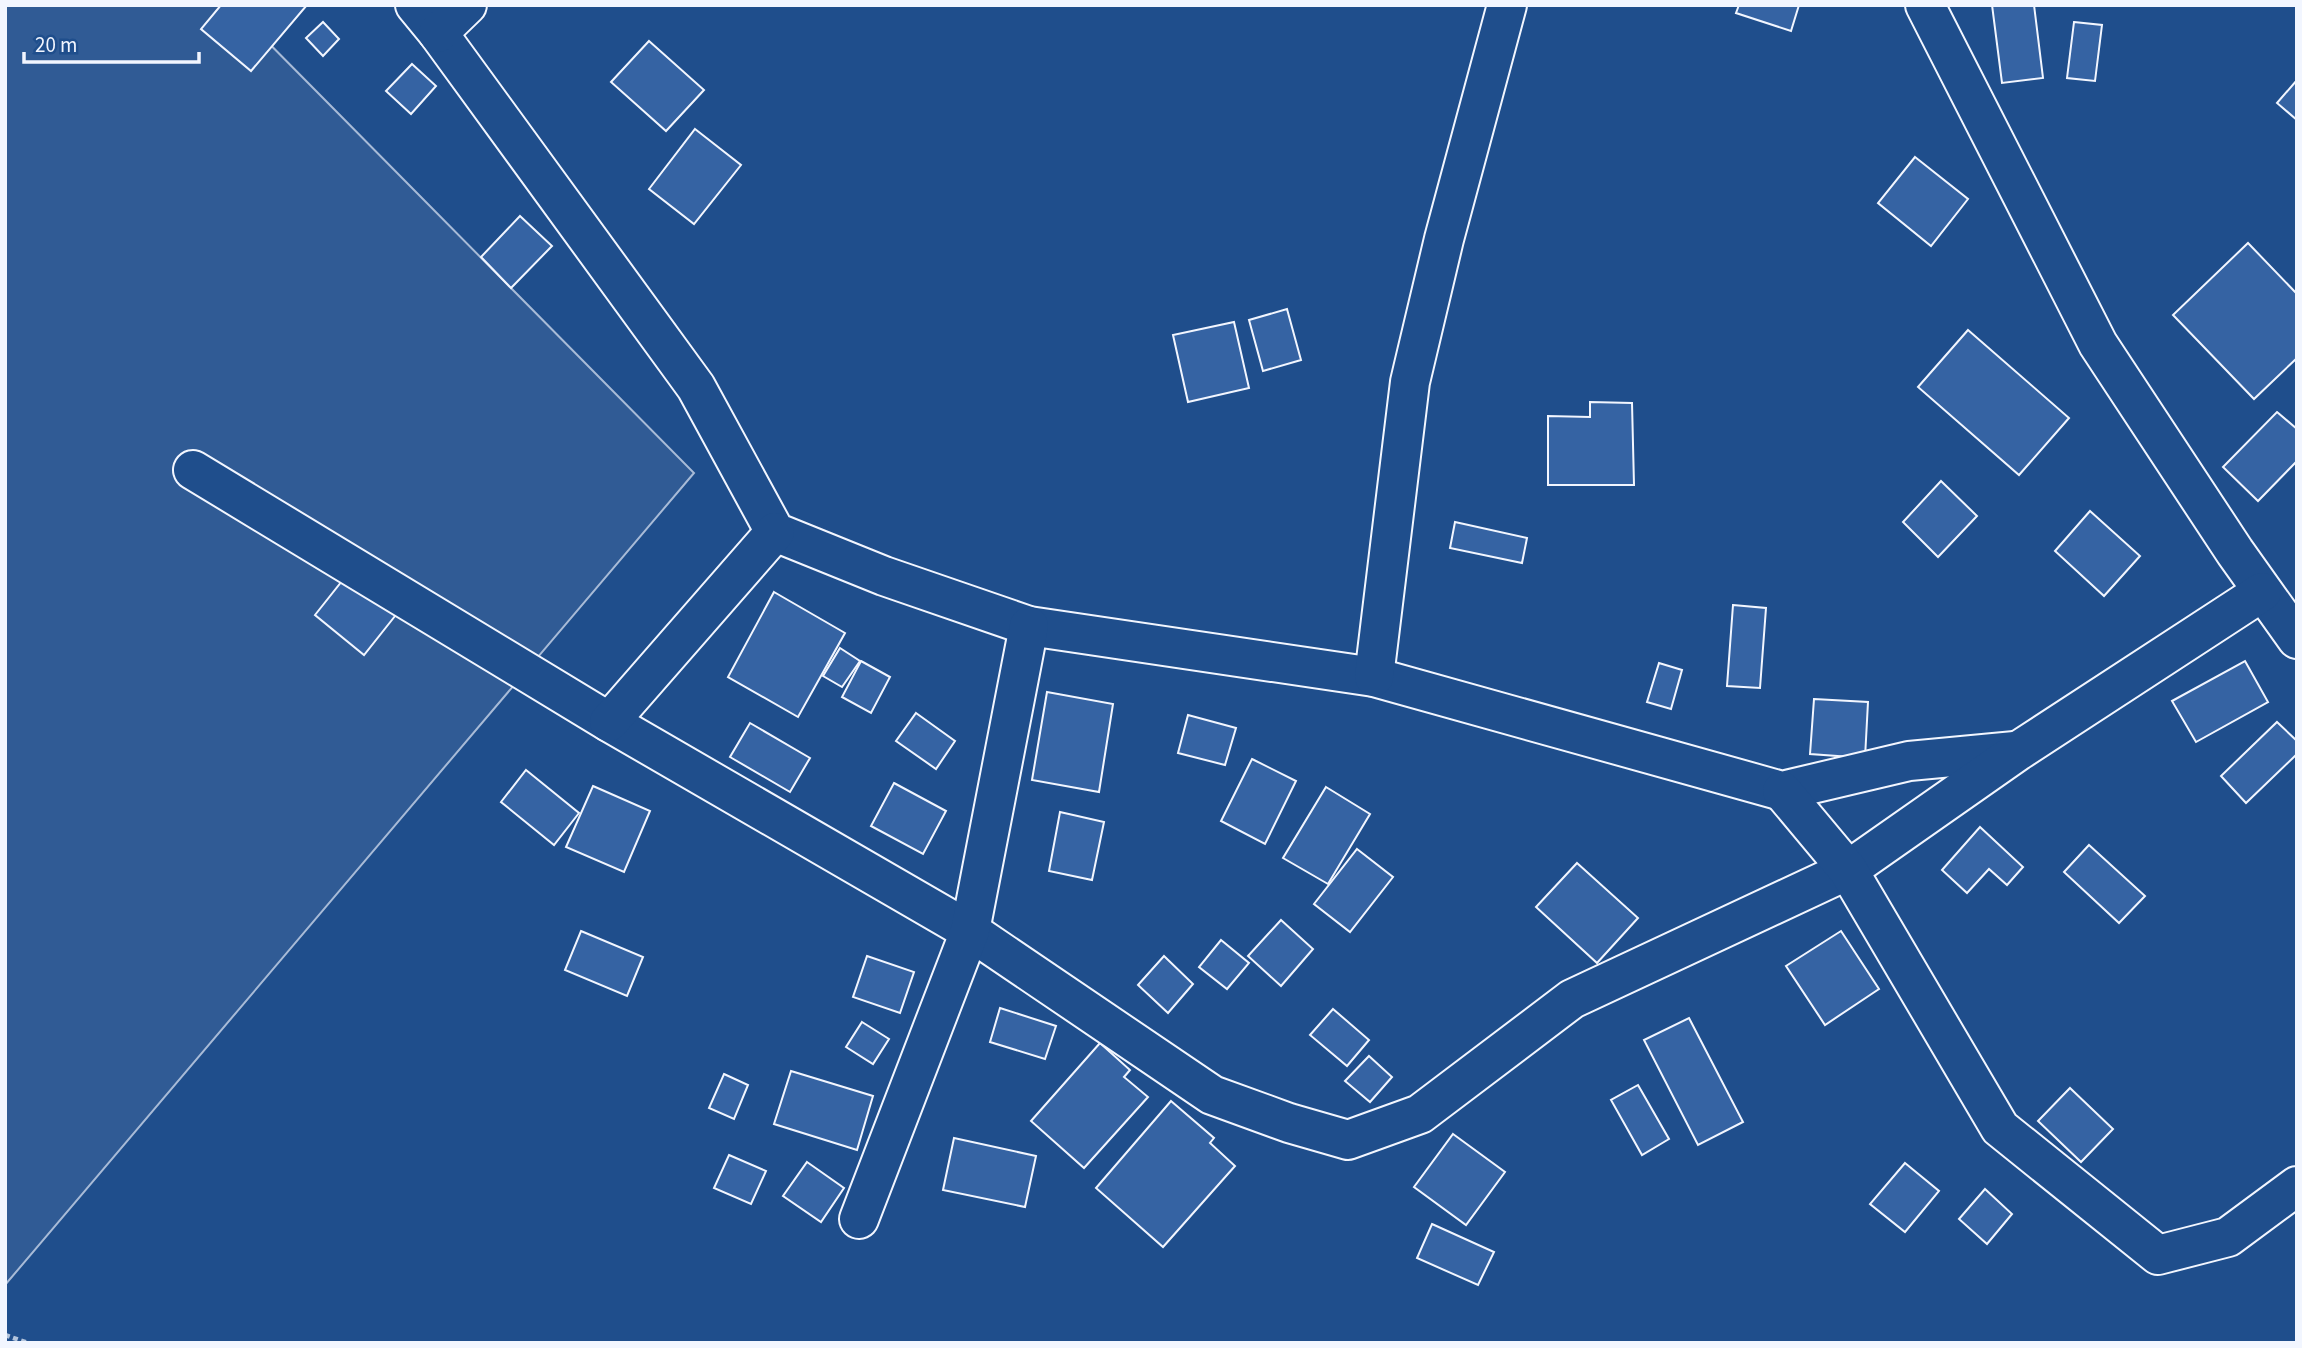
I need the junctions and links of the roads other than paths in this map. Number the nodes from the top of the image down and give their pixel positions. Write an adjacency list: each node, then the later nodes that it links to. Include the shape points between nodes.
1 (467, 5): 4 (street)
2 (1507, 5): 10 (street, via 1410,383)
3 (1925, 5): 7 (street, via 2098,344)
4 (426, 19): 6 (street, via 696,387)
5 (193, 470): 11 (street)
6 (775, 532): 8 (street); 11 (street)
7 (2262, 592): 9 (street); 12 (street)
8 (1029, 626): 10 (street); 15 (street)
9 (2297, 639)
10 (1374, 677): 13 (street)
11 (609, 722): 15 (street)
12 (2018, 751): 13 (street, via 1909,761); 14 (street)
13 (1782, 791): 14 (street)
14 (1848, 870): 15 (street, via 1572,999 1420,1114 1348,1140 1212,1095); 16 (street, via 2000,1128 2158,1255 2228,1237)
15 (970, 931): 17 (street)
16 (2297, 1186)
17 (859, 1219)

